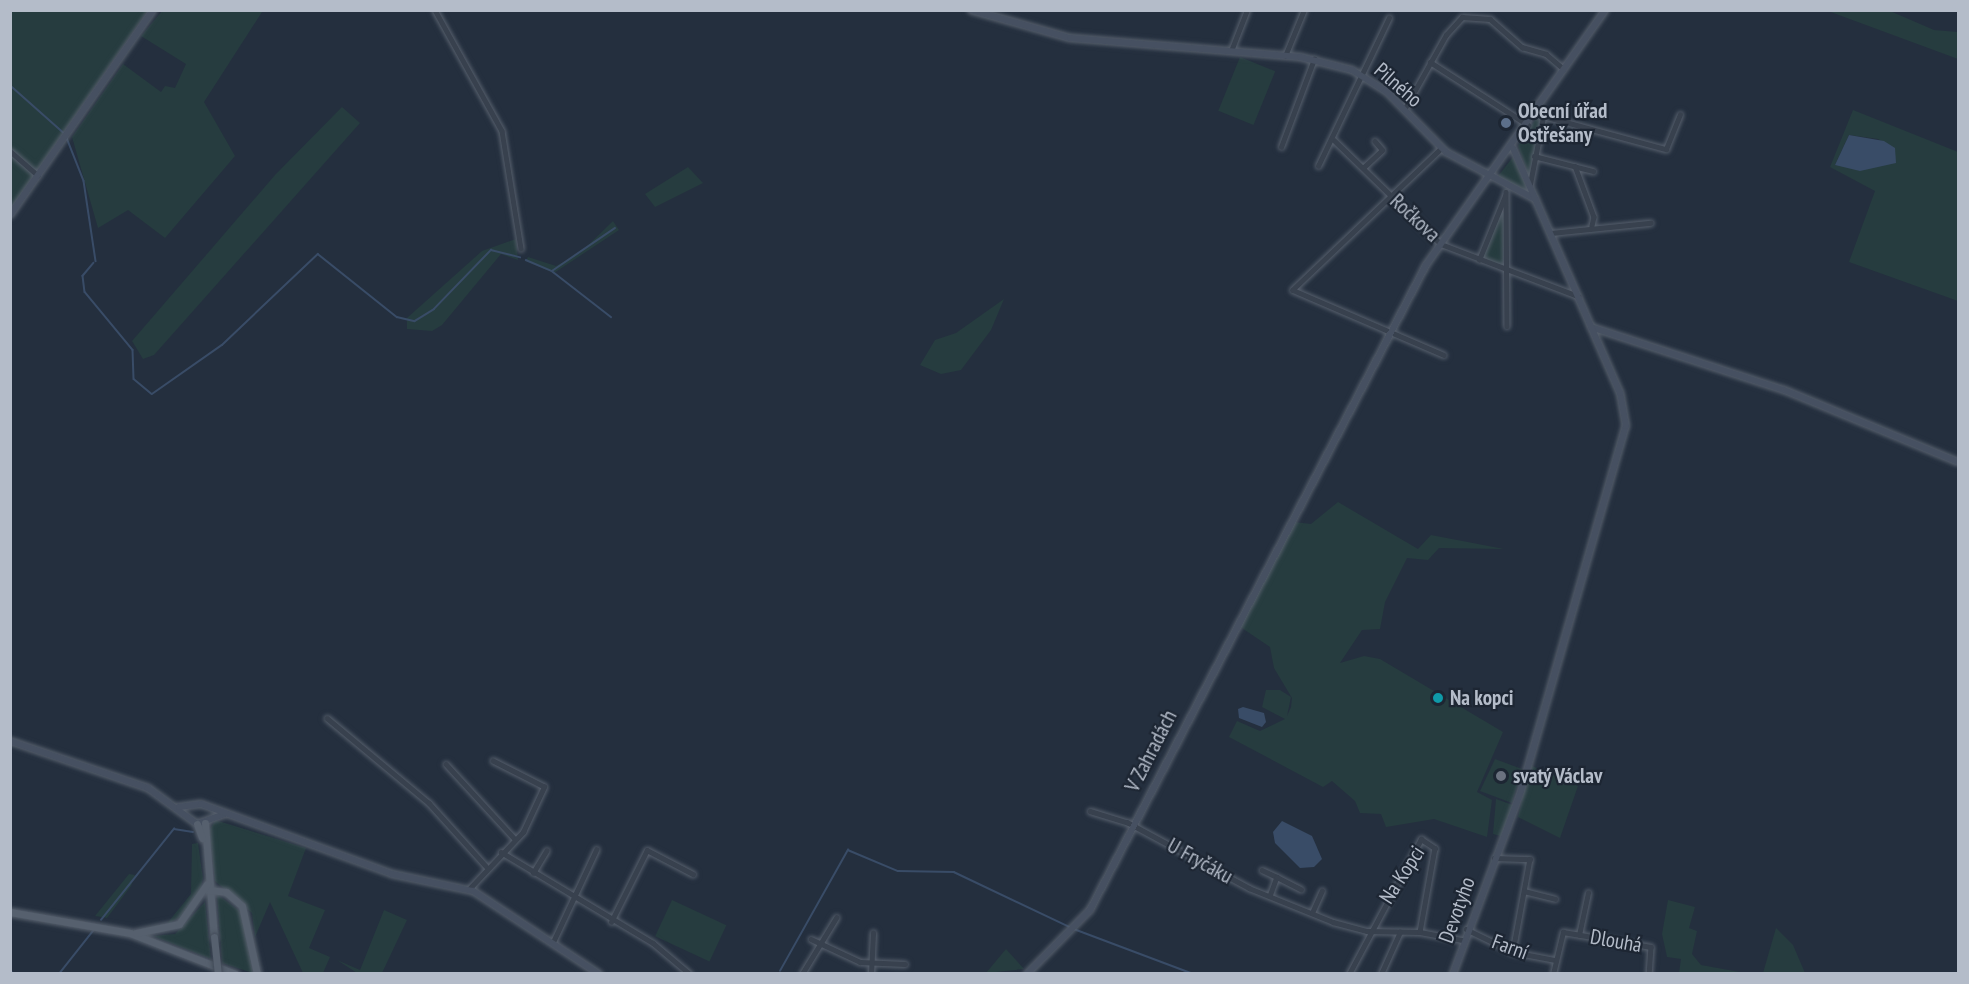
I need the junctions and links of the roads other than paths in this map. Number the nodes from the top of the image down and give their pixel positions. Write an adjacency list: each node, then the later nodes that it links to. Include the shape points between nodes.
1 (153, 10): 30 (street)
2 (435, 10): 41 (street, via 502,131)
3 (970, 10): 8 (street, Pilného, via 1071,38)
4 (1246, 10): 8 (street)
5 (1304, 10): 9 (street)
6 (1605, 10): 12 (street, V Zahradách)
7 (1389, 18): 13 (street)
8 (1231, 51): 9 (street, Pilného)
9 (1285, 56): 10 (street, Pilného)
10 (1314, 59): 13 (street, Pilného); 21 (street)
11 (1430, 62): 12 (street, via 1459,19 1486,18 1522,47 1546,54); 14 (street); 18 (street)
12 (1564, 69): 15 (street, V Zahradách)
13 (1363, 74): 14 (street, Pilného); 19 (street)
14 (1404, 110): 22 (street, Pilného)
15 (1536, 114): 17 (street); 18 (street, V Zahradách)
16 (1680, 115): 17 (street, via 1666,149)
17 (1543, 117): 25 (street)
18 (1528, 125): 23 (street, V Zahradách)
19 (1334, 140): 26 (street); 28 (street, Ročkova)
20 (1375, 142): 28 (street, via 1382,150)
21 (1281, 147)
22 (1442, 148): 31 (street, Pilného); 34 (street)
23 (1512, 148): 31 (street, V Zahradách); 32 (street, Devotyho)
24 (10, 151): 30 (street)
25 (1534, 156): 27 (street); 32 (street)
26 (1318, 166)
27 (1575, 166): 29 (street); 38 (street, via 1594,217)
28 (1364, 168): 34 (street, Ročkova)
29 (1593, 171)
30 (38, 175): 36 (street)
31 (1491, 177): 33 (street, Pilného); 40 (street, V Zahradách)
32 (1529, 185): 35 (street, Devotyho)
33 (1508, 189): 35 (street, Pilného); 42 (street); 43 (street)
34 (1391, 197): 40 (street, Ročkova); 47 (street, via 1293,290)
35 (1536, 199): 39 (street, Devotyho)
36 (10, 215)
37 (1650, 223): 38 (street)
38 (1592, 226): 39 (street)
39 (1551, 233): 44 (street, Devotyho)
40 (1441, 244): 42 (street, Ročkova); 47 (street, V Zahradách)
41 (521, 248)
42 (1479, 260): 43 (street, Ročkova)
43 (1506, 269): 44 (street, Ročkova); 45 (street)
44 (1578, 296): 46 (street, Devotyho)
45 (1507, 326)
46 (1591, 327): 49 (street, via 1784,390); 66 (street, Devotyho, via 1622,398 1625,431 1521,791)
47 (1391, 333): 48 (street); 59 (street, V Zahradách)
48 (1444, 356)
49 (1959, 462)
50 (327, 718): 67 (street, via 429,803)
51 (10, 741): 56 (street, via 148,788)
52 (493, 761): 61 (street, via 544,788)
53 (446, 764): 61 (street)
54 (208, 808): 56 (street); 57 (street); 58 (street)
55 (1090, 811): 59 (street, U Fryčáku)
56 (191, 812): 58 (street)
57 (225, 813): 58 (street); 73 (street, via 392,874)
58 (204, 821): 72 (main road)
59 (1132, 824): 78 (street, U Fryčáku); 107 (street, V Zahradách, via 1076,929)
60 (1425, 832): 62 (street)
61 (515, 839): 65 (street)
62 (1421, 839): 86 (street, Na Kopci); 88 (street, Na Kopci, via 1435,848)
63 (596, 850): 79 (street)
64 (546, 851): 69 (street)
65 (501, 852): 67 (street); 69 (street)
66 (1494, 858): 76 (street, via 1530,859); 85 (street, Devotyho)
67 (486, 866): 73 (street)
68 (1262, 870): 71 (street, U Fryčáku)
69 (532, 873): 79 (street)
70 (693, 874): 84 (street, via 647,850)
71 (1277, 877): 74 (street, U Fryčáku); 78 (street)
72 (208, 886): 89 (main road, via 179,924); 100 (main road, bridge); 102 (main road, via 226,892 242,906)
73 (469, 889): 94 (street)
74 (1301, 889)
75 (1322, 891): 82 (street)
76 (1524, 891): 80 (street); 96 (street)
77 (1588, 893): 91 (street, Dlouhá)
78 (1270, 896): 82 (street, U Fryčáku)
79 (574, 899): 84 (street); 94 (street)
80 (1555, 899)
81 (10, 912): 89 (main road)
82 (1312, 913): 86 (street, U Fryčáku)
83 (836, 918): 95 (street)
84 (611, 922): 104 (street, via 653,943)
85 (1466, 929): 93 (street, Devotyho); 96 (street, Farní)
86 (1367, 931): 87 (street, Na Kopci); 108 (street, Na Kopci)
87 (1400, 932): 88 (street, Na Kopci); 109 (street, Na Kopci)
88 (1420, 932): 93 (street, Na Kopci)
89 (130, 933): 101 (main road)
90 (873, 933): 98 (street)
91 (1579, 935): 97 (street, Dlouhá, via 1560,934); 112 (street, Dlouhá, via 1652,948)
92 (811, 939): 95 (street)
93 (1462, 940): 110 (street, Devotyho)
94 (553, 942): 103 (street)
95 (821, 945): 98 (street); 105 (street)
96 (1513, 952): 97 (street, Farní)
97 (1555, 960): 111 (street, Dlouhá)
98 (871, 963): 99 (street); 106 (street)
99 (905, 964)
100 (218, 974)
101 (235, 974)
102 (256, 974)
103 (599, 974)
104 (690, 974)
105 (802, 974)
106 (871, 974)
107 (1027, 974)
108 (1349, 974)
109 (1381, 974)
110 (1453, 974)
111 (1553, 974)
112 (1649, 974)

